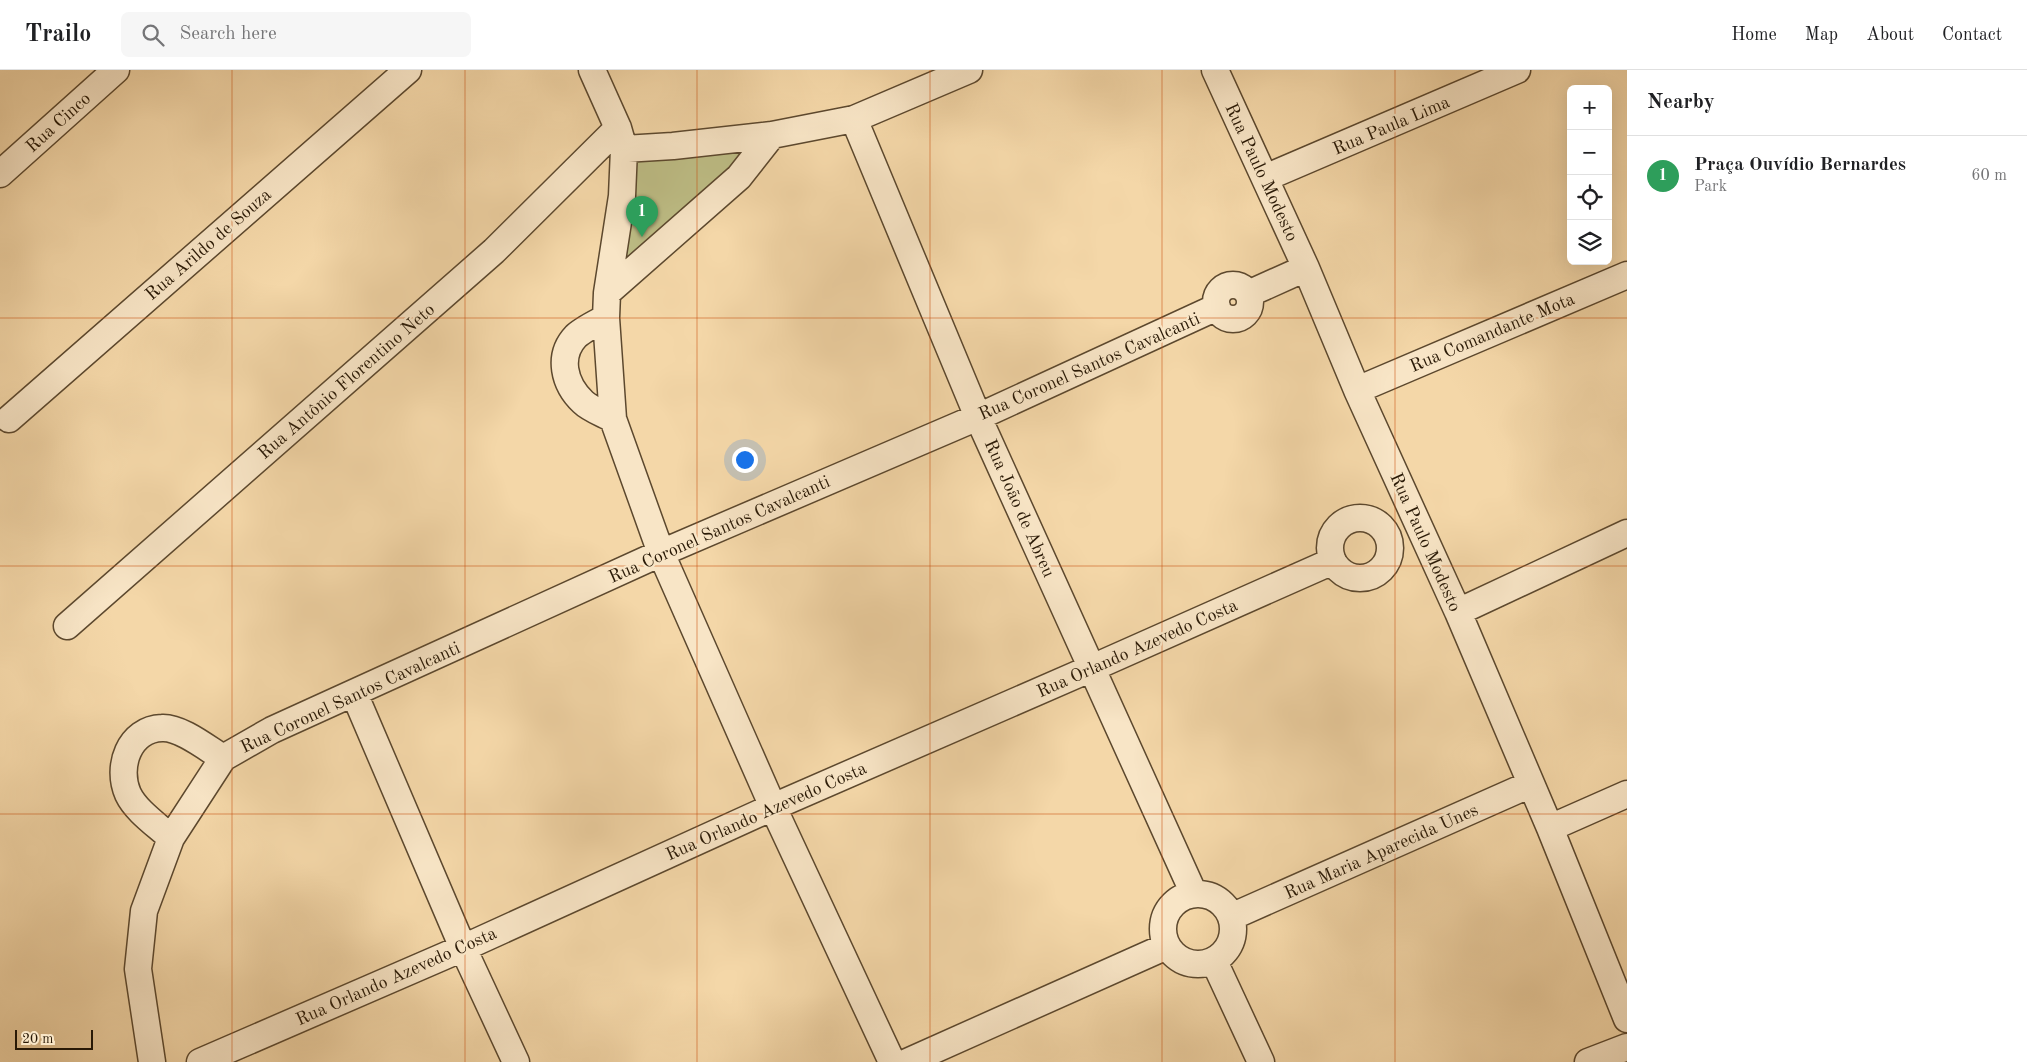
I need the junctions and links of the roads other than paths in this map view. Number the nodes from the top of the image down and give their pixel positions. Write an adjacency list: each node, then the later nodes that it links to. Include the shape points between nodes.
1 (116, 70): 10 (street, Rua Cinco)
2 (408, 70): 17 (street, Rua Arildo de Souza)
3 (592, 70): 9 (street)
4 (969, 70): 7 (street)
5 (1215, 70): 11 (street, Rua Paulo Modesto)
6 (1517, 70): 11 (street, Rua Paula Lima)
7 (854, 119): 8 (street); 16 (street, Rua João de Abreu)
8 (772, 135): 9 (street); 14 (street, via 739,177)
9 (621, 139): 14 (street, via 622,196); 25 (street, Rua Antônio Florentino Neto)
10 (0, 174)
11 (1264, 178): 12 (street, Rua Paulo Modesto)
12 (1306, 268): 15 (street, Rua Paulo Modesto); 16 (street, Rua Coronel Santos Cavalcanti, via 1248,294 1237,285 1230,285 1218,294 1217,308)
13 (1627, 275): 15 (street, Rua Comandante Mota)
14 (606, 306): 18 (street); 18 (street, via 566,349 564,369 571,388 584,403)
15 (1357, 390): 19 (street, Rua Paulo Modesto)
16 (978, 417): 22 (street, Rua Coronel Santos Cavalcanti); 26 (street, Rua João de Abreu)
17 (9, 418)
18 (613, 419): 22 (street)
19 (1414, 514): 20 (street); 24 (street, Rua Paulo Modesto)
20 (1384, 530): 23 (street, via 1366,518 1345,522 1331,539); 23 (street, via 1390,543 1388,558 1381,570 1369,577 1354,578 1342,572)
21 (1627, 533): 24 (street)
22 (661, 553): 27 (street, Rua Coronel Santos Cavalcanti); 31 (street)
23 (1333, 561): 26 (street, Rua Orlando Azevedo Costa)
24 (1458, 612): 29 (street, Rua Paulo Modesto)
25 (66, 626)
26 (1092, 668): 31 (street, Rua Orlando Azevedo Costa); 34 (street, Rua João de Abreu)
27 (354, 693): 28 (street, Rua Coronel Santos Cavalcanti, via 272,730); 37 (street)
28 (224, 758): 33 (street, Rua Coronel Santos Cavalcanti); 33 (street, Rua Coronel Santos Cavalcanti, via 182,733 163,728 142,733 128,748 122,773 129,795)
29 (1531, 784): 32 (street, Rua Paulo Modesto); 35 (street, Rua Maria Aparecida Unes)
30 (1627, 794): 32 (street)
31 (773, 806): 37 (street, Rua Orlando Azevedo Costa); 44 (street)
32 (1550, 828): 39 (street, Rua Paulo Modesto)
33 (171, 838): 41 (street, via 144,911 138,969)
34 (1194, 894): 35 (street, via 1216,899); 36 (street, via 1178,900 1167,913 1163,924)
35 (1231, 917): 38 (street, via 1232,937 1228,947)
36 (1167, 946): 38 (street, via 1182,961 1193,964); 45 (street)
37 (463, 948): 42 (street, Rua Orlando Azevedo Costa); 43 (street)
38 (1214, 961): 46 (street)
39 (1627, 1019)
40 (1627, 1047): 47 (street)
41 (152, 1062)
42 (200, 1062)
43 (516, 1062)
44 (892, 1062)
45 (907, 1062)
46 (1261, 1062)
47 (1588, 1062)

